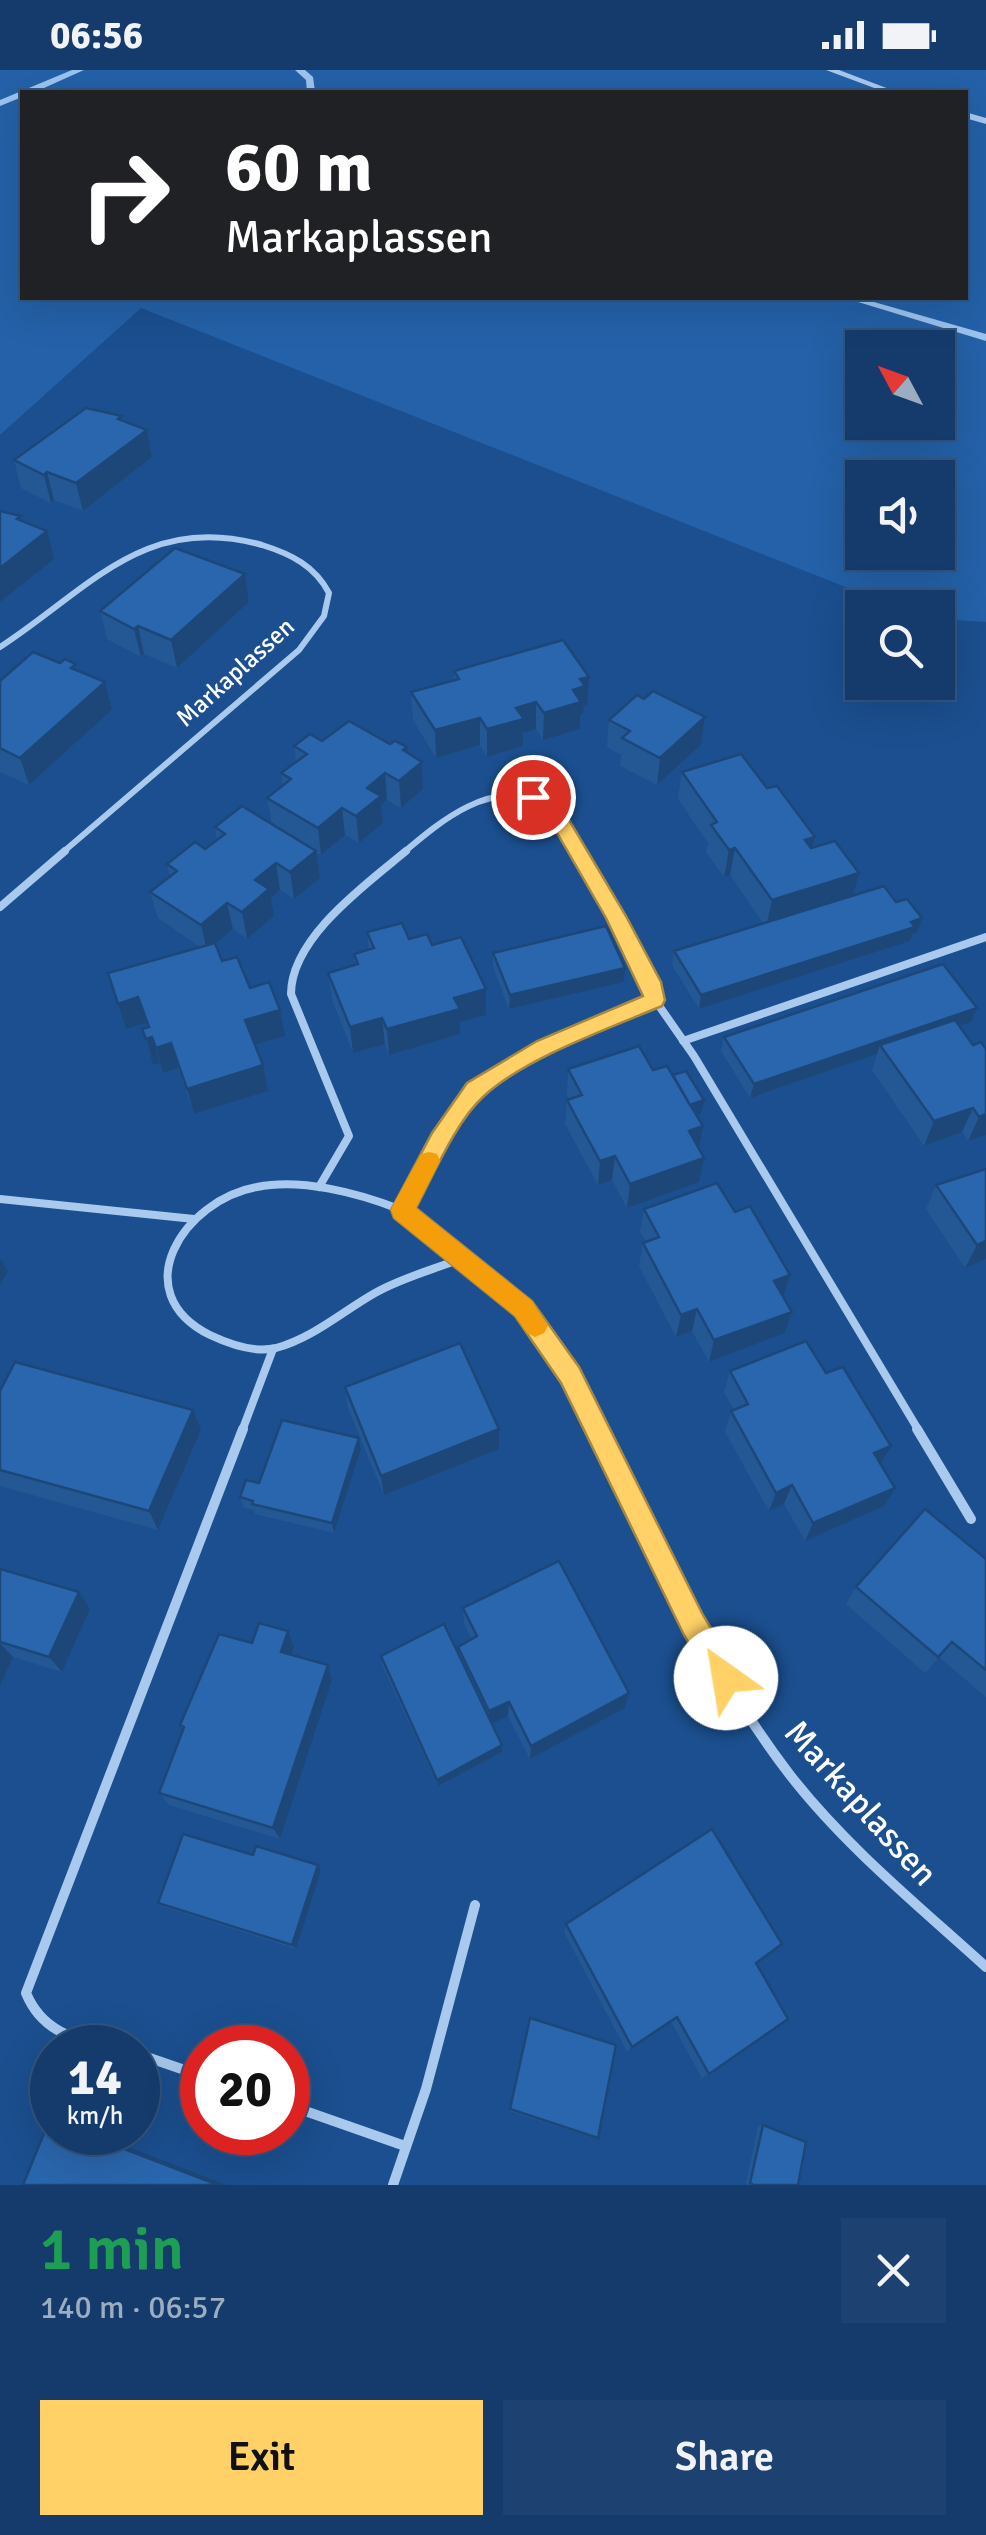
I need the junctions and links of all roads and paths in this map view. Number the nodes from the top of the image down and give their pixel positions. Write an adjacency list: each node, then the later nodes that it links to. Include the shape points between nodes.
1 (830, 70): 2 (street)
2 (886, 90)
3 (0, 647): 4 (lane, Markaplassen, via 120,560 168,538 208,533 264,544 312,568 329,593 324,616 298,650)
4 (0, 907)
5 (986, 937): 7 (lane)
6 (655, 1000): 7 (lane); 8 (lane, via 552,808 533,797 498,796 455,812 309,941 290,975 291,994 349,1136); 10 (lane, via 544,1047 475,1090)
7 (683, 1041): 14 (lane)
8 (320, 1187): 10 (lane, Markaplassen); 11 (lane, Markaplassen, via 260,1186)
9 (0, 1199): 11 (lane)
10 (402, 1210): 12 (lane, Markaplassen)
11 (194, 1218): 13 (lane, via 172,1247 168,1278 176,1304 199,1330 231,1345)
12 (460, 1259): 13 (lane, via 378,1291); 16 (lane, Markaplassen, via 524,1308 570,1375 694,1625 792,1776 849,1842)
13 (274, 1349): 17 (lane, via 26,1993 33,2015)
14 (971, 1519)
15 (475, 1906): 19 (lane)
16 (986, 1967)
17 (48, 2025)
18 (310, 2113): 19 (lane)
19 (405, 2146): 20 (lane)
20 (393, 2185)

